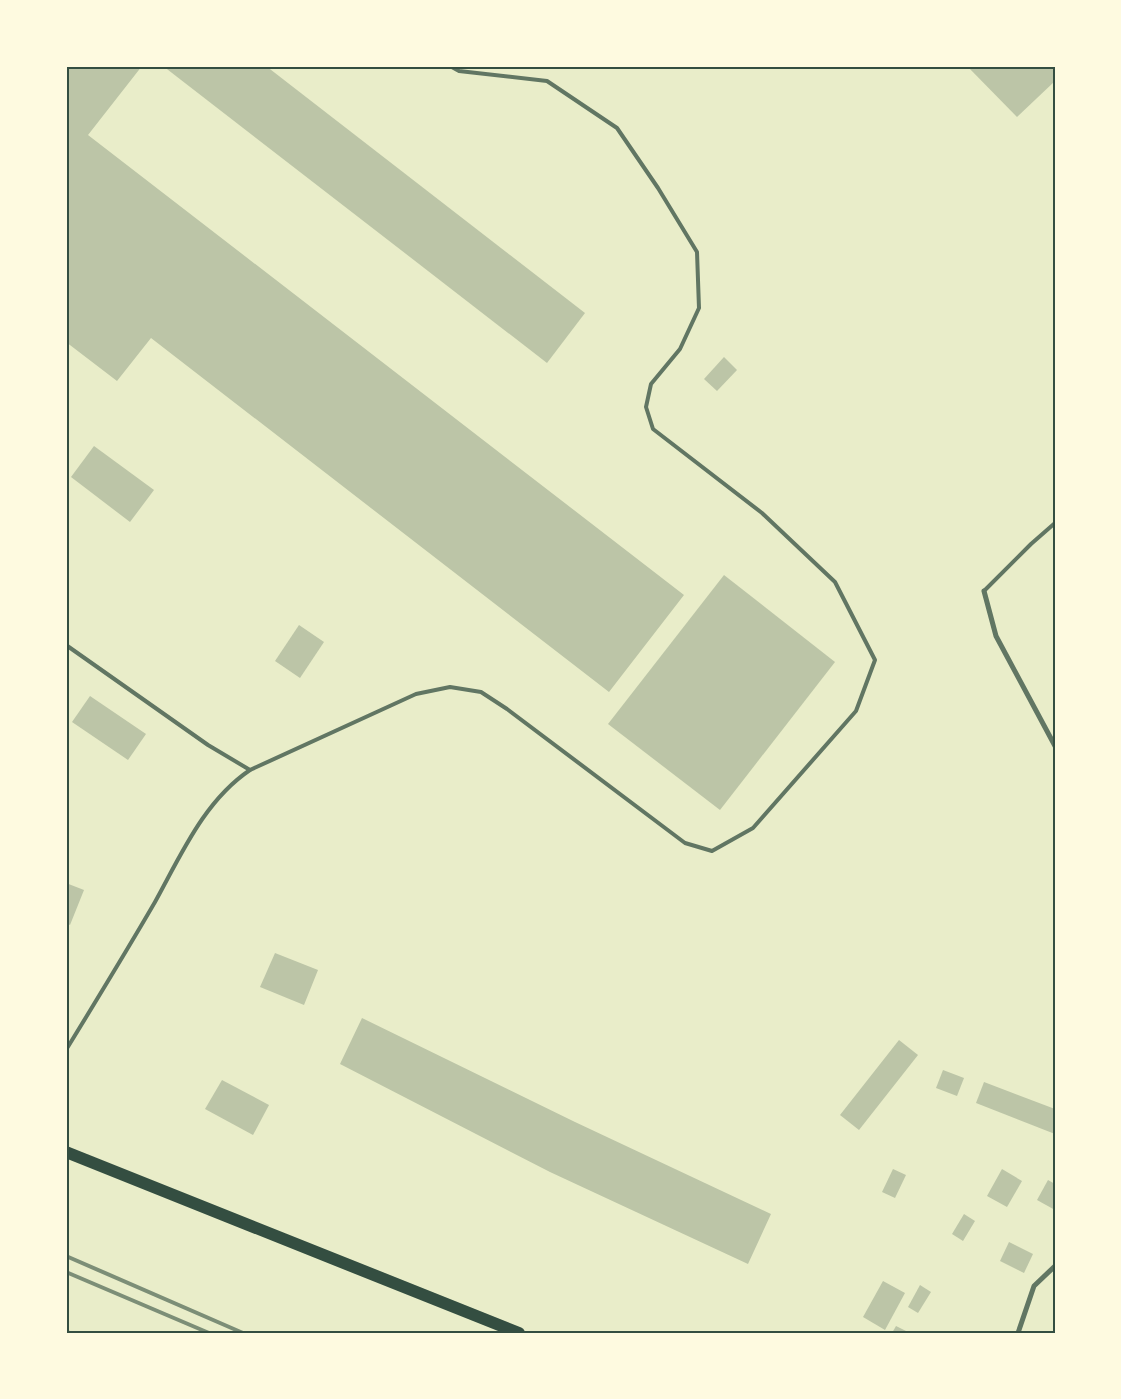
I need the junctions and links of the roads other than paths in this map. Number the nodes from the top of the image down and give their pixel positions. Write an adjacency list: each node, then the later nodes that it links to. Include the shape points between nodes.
1 (450, 66): 3 (lane)
2 (462, 66): 3 (lane)
3 (459, 71): 8 (lane, via 547,81 616,128 697,252 699,308 680,349 651,384 646,407 653,429 762,513 835,582 875,660 856,711 753,828 712,850 685,843 481,692 450,687 416,694)
4 (1055, 523): 5 (lane)
5 (984, 591): 7 (street, via 996,636)
6 (66, 645): 8 (lane, via 208,745)
7 (1055, 746)
8 (250, 770): 9 (lane, via 234,781 196,828)
9 (66, 1050)
10 (66, 1152): 12 (main road)
11 (1055, 1266): 13 (street, via 1034,1286)
12 (519, 1333)
13 (1018, 1333)

